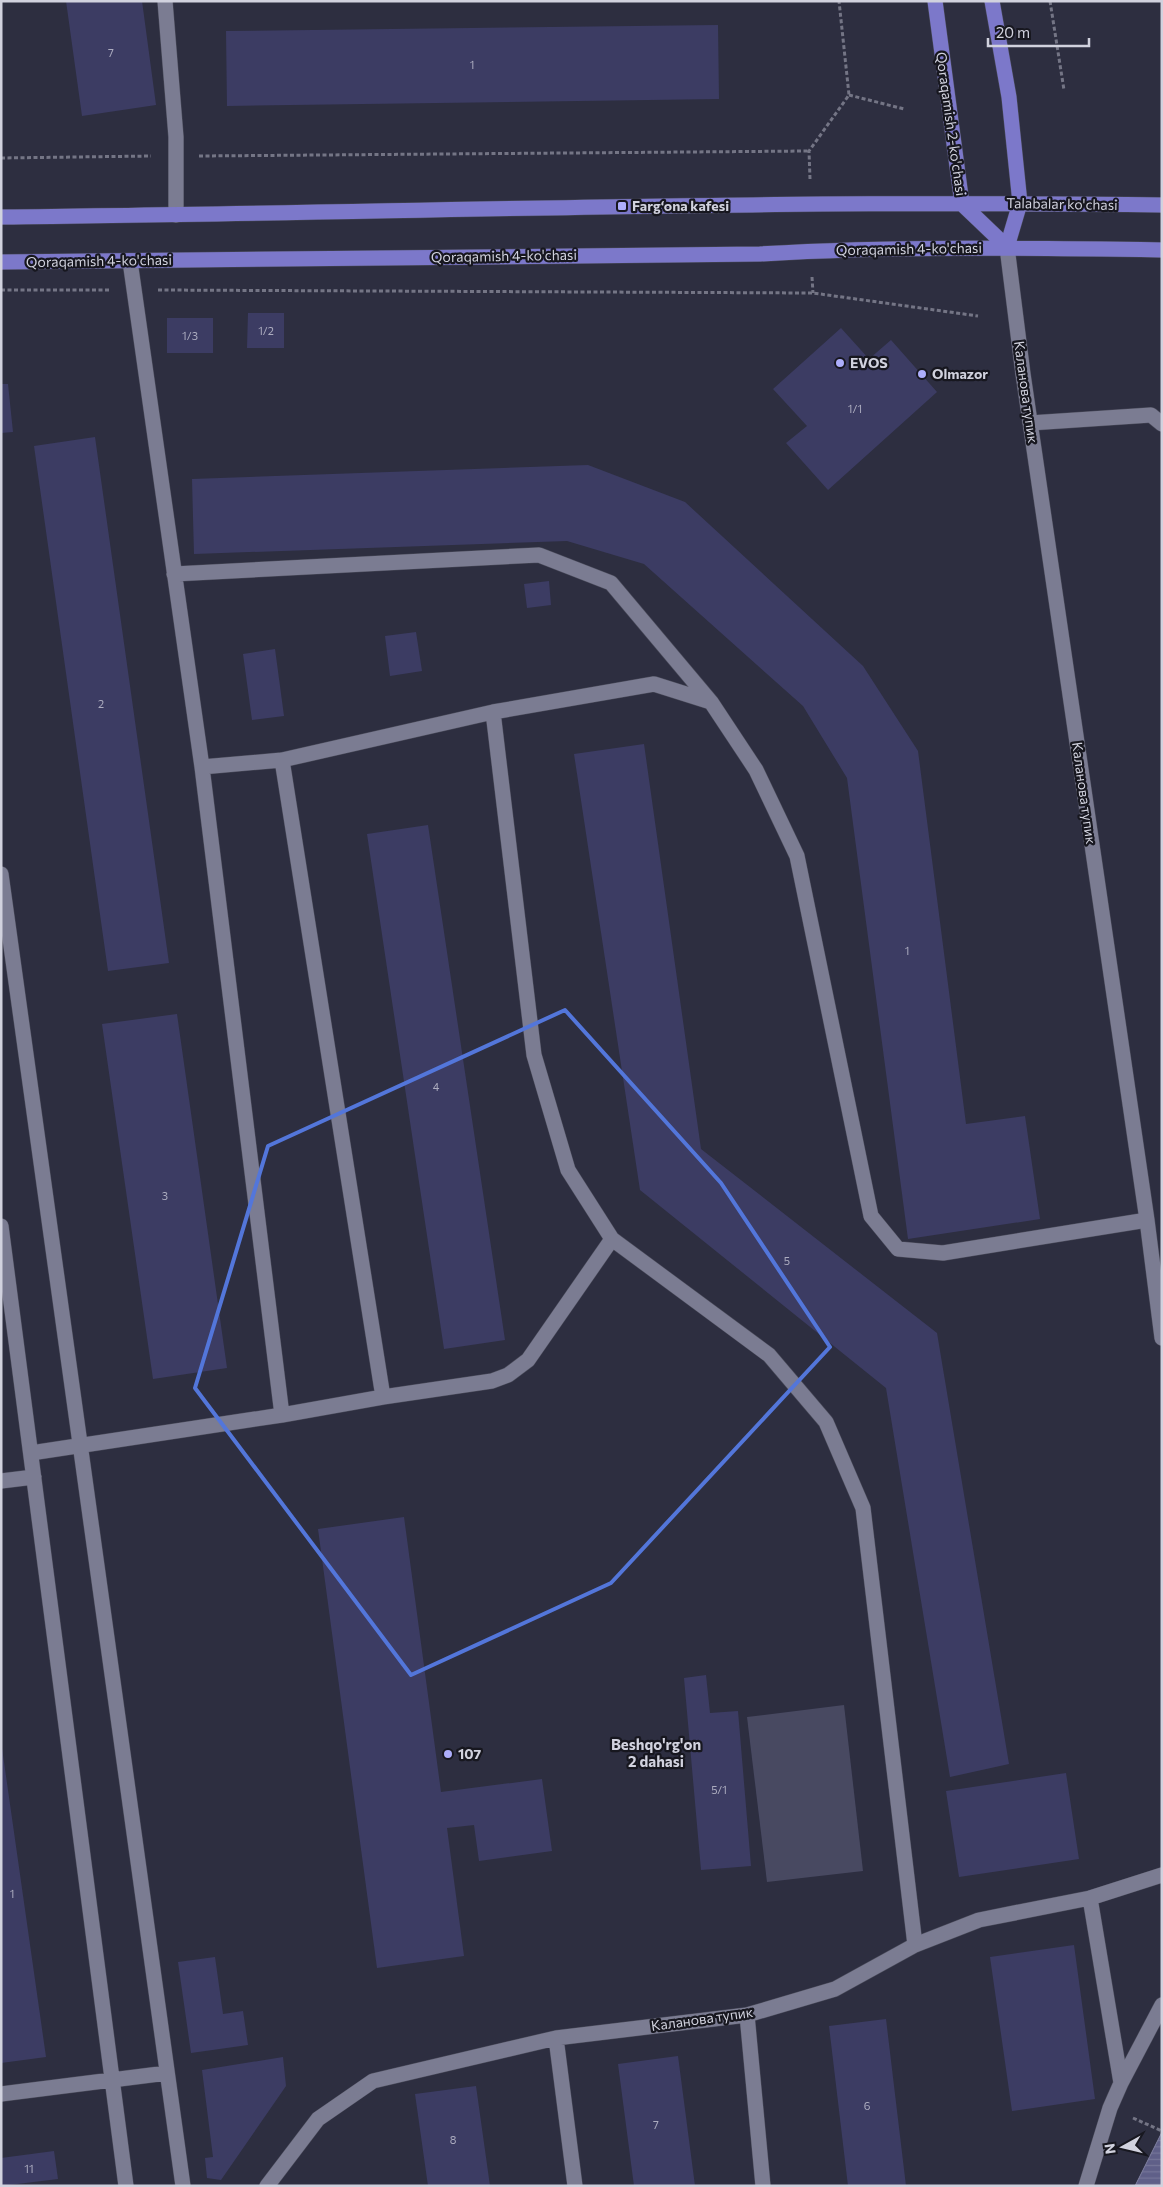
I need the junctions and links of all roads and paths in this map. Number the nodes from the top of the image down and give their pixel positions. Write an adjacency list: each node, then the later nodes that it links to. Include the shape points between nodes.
1 (165, 1): 10 (street)
2 (839, 1): 7 (path)
3 (935, 1): 14 (main road, Qoraqamish 2-ko'chasi)
4 (992, 1): 13 (main road, via 1009,97)
5 (1050, 1): 6 (path)
6 (1064, 90)
7 (849, 95): 8 (path); 9 (path)
8 (904, 109)
9 (809, 151): 10 (path); 12 (path)
10 (175, 156): 11 (path); 16 (street)
11 (1, 158)
12 (810, 182)
13 (1020, 203): 14 (main road, Talabalar ko'chasi); 15 (main road, Talabalar ko'chasi); 18 (main road)
14 (962, 204): 16 (main road, via 622,206); 18 (main road, Qoraqamish 2-ko'chasi)
15 (1162, 205)
16 (176, 215): 17 (main road)
17 (1, 217)
18 (1007, 247): 19 (main road); 20 (main road, Qoraqamish 4-ko'chasi, via 812,250 760,254); 27 (street, Каланова тупик)
19 (1162, 250)
20 (130, 261): 21 (main road, Qoraqamish 4-ko'chasi); 24 (street)
21 (1, 262)
22 (812, 271): 25 (path)
23 (1, 290): 24 (path)
24 (134, 290): 25 (path); 29 (street)
25 (813, 293): 26 (path)
26 (978, 316)
27 (1030, 423): 28 (street, via 1151,415); 35 (street, Каланова тупик)
28 (1162, 424)
29 (174, 574): 30 (street, via 539,555 611,583); 33 (street)
30 (710, 702): 31 (street, via 654,684); 35 (street, via 756,770 796,856 871,1216 898,1249 943,1253)
31 (493, 712): 32 (street); 37 (street, via 534,1055 568,1170)
32 (282, 760): 33 (street); 39 (street)
33 (202, 767): 40 (street)
34 (1, 874): 41 (street)
35 (1147, 1220): 38 (street, Каланова тупик)
36 (1, 1226): 42 (street)
37 (612, 1239): 39 (street, via 528,1360 508,1375 492,1381); 47 (street, via 769,1355 826,1422 864,1517)
38 (1162, 1338)
39 (383, 1397): 40 (street)
40 (282, 1415): 41 (street)
41 (80, 1446): 42 (street); 51 (street)
42 (31, 1453): 43 (street)
43 (34, 1477): 44 (street); 52 (street)
44 (1, 1481)
45 (1162, 1876): 46 (street, Каланова тупик)
46 (1090, 1898): 47 (street, Каланова тупик, via 979,1920); 53 (street)
47 (915, 1945): 49 (street, Каланова тупик, via 835,1988)
48 (1162, 2005): 53 (street)
49 (747, 2015): 50 (street, Каланова тупик); 61 (street)
50 (556, 2038): 59 (street, Каланова тупик, via 373,2081 318,2119); 60 (street)
51 (167, 2073): 52 (street); 58 (street)
52 (112, 2079): 54 (street); 57 (street)
53 (1121, 2083): 62 (street)
54 (1, 2094)
55 (1135, 2119): 56 (path)
56 (1162, 2132)
57 (126, 2186)
58 (183, 2186)
59 (267, 2186)
60 (575, 2186)
61 (763, 2186)
62 (1086, 2186)

